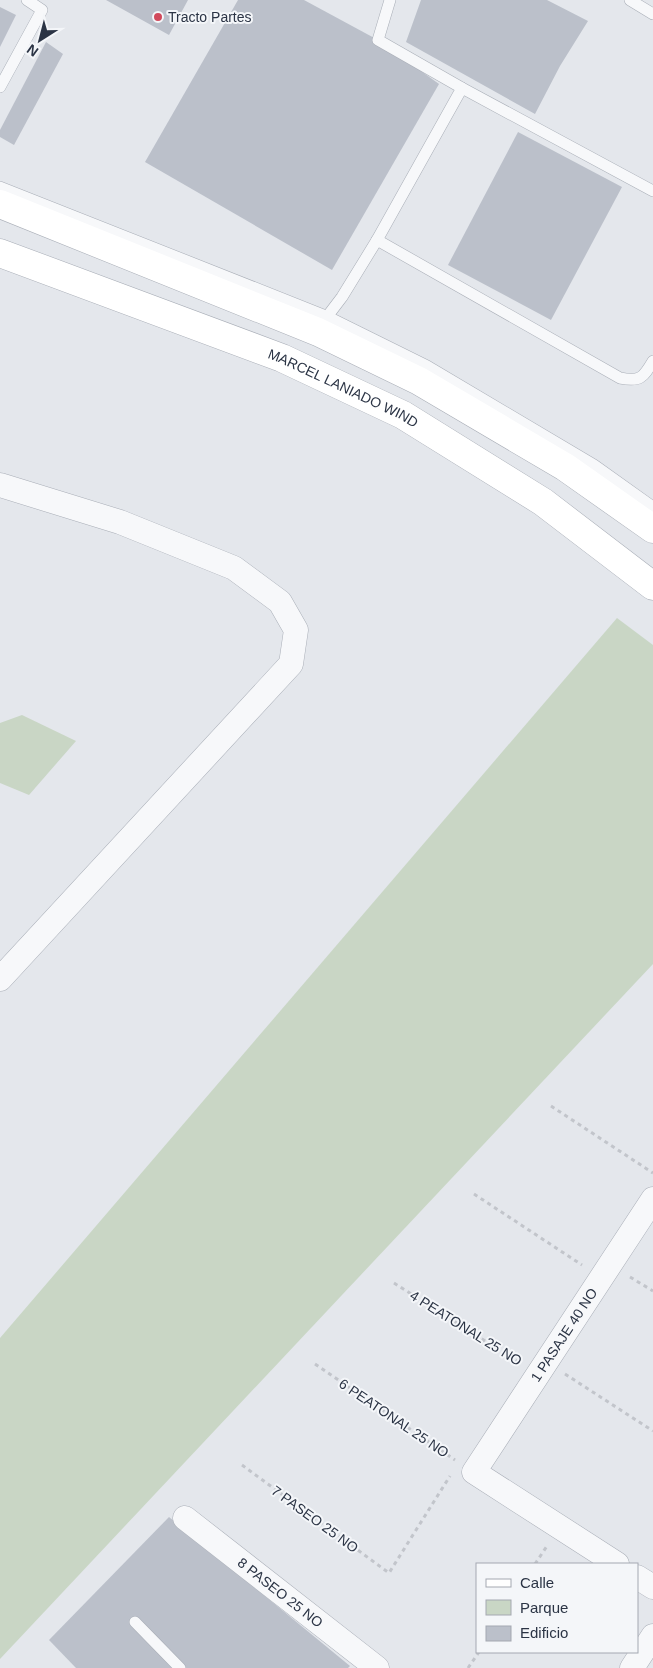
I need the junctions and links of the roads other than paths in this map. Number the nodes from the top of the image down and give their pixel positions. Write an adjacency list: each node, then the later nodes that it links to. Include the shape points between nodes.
1 (27, 0): 5 (lane, via 42,10)
2 (390, 0): 7 (lane, via 378,40)
3 (630, 0): 4 (lane)
4 (653, 14)
5 (5, 65): 6 (lane)
6 (0, 87)
7 (462, 88): 9 (lane); 11 (lane)
8 (0, 187): 13 (lane)
9 (653, 191)
10 (0, 204): 13 (main road)
11 (377, 240): 13 (lane); 14 (lane, via 620,378 632,380 644,376)
12 (0, 253): 18 (main road, MARCEL LANIADO WIND, via 282,358 403,415 543,502)
13 (322, 324): 16 (lane, via 427,366 594,465); 17 (main road, via 565,467)
14 (653, 360)
15 (0, 485): 19 (street, via 120,522 234,568 280,602 296,630 291,664)
16 (653, 506)
17 (653, 529)
18 (653, 586)
19 (0, 979)
20 (653, 1199): 22 (street, 1 PASAJE 40 NO, via 542,1368 466,1467)
21 (185, 1518): 28 (street, 8 PASEO 25 NO)
22 (615, 1563)
23 (638, 1578): 24 (street)
24 (653, 1587)
25 (135, 1622): 27 (lane)
26 (653, 1636): 29 (street)
27 (180, 1668)
28 (376, 1668)
29 (632, 1668)

